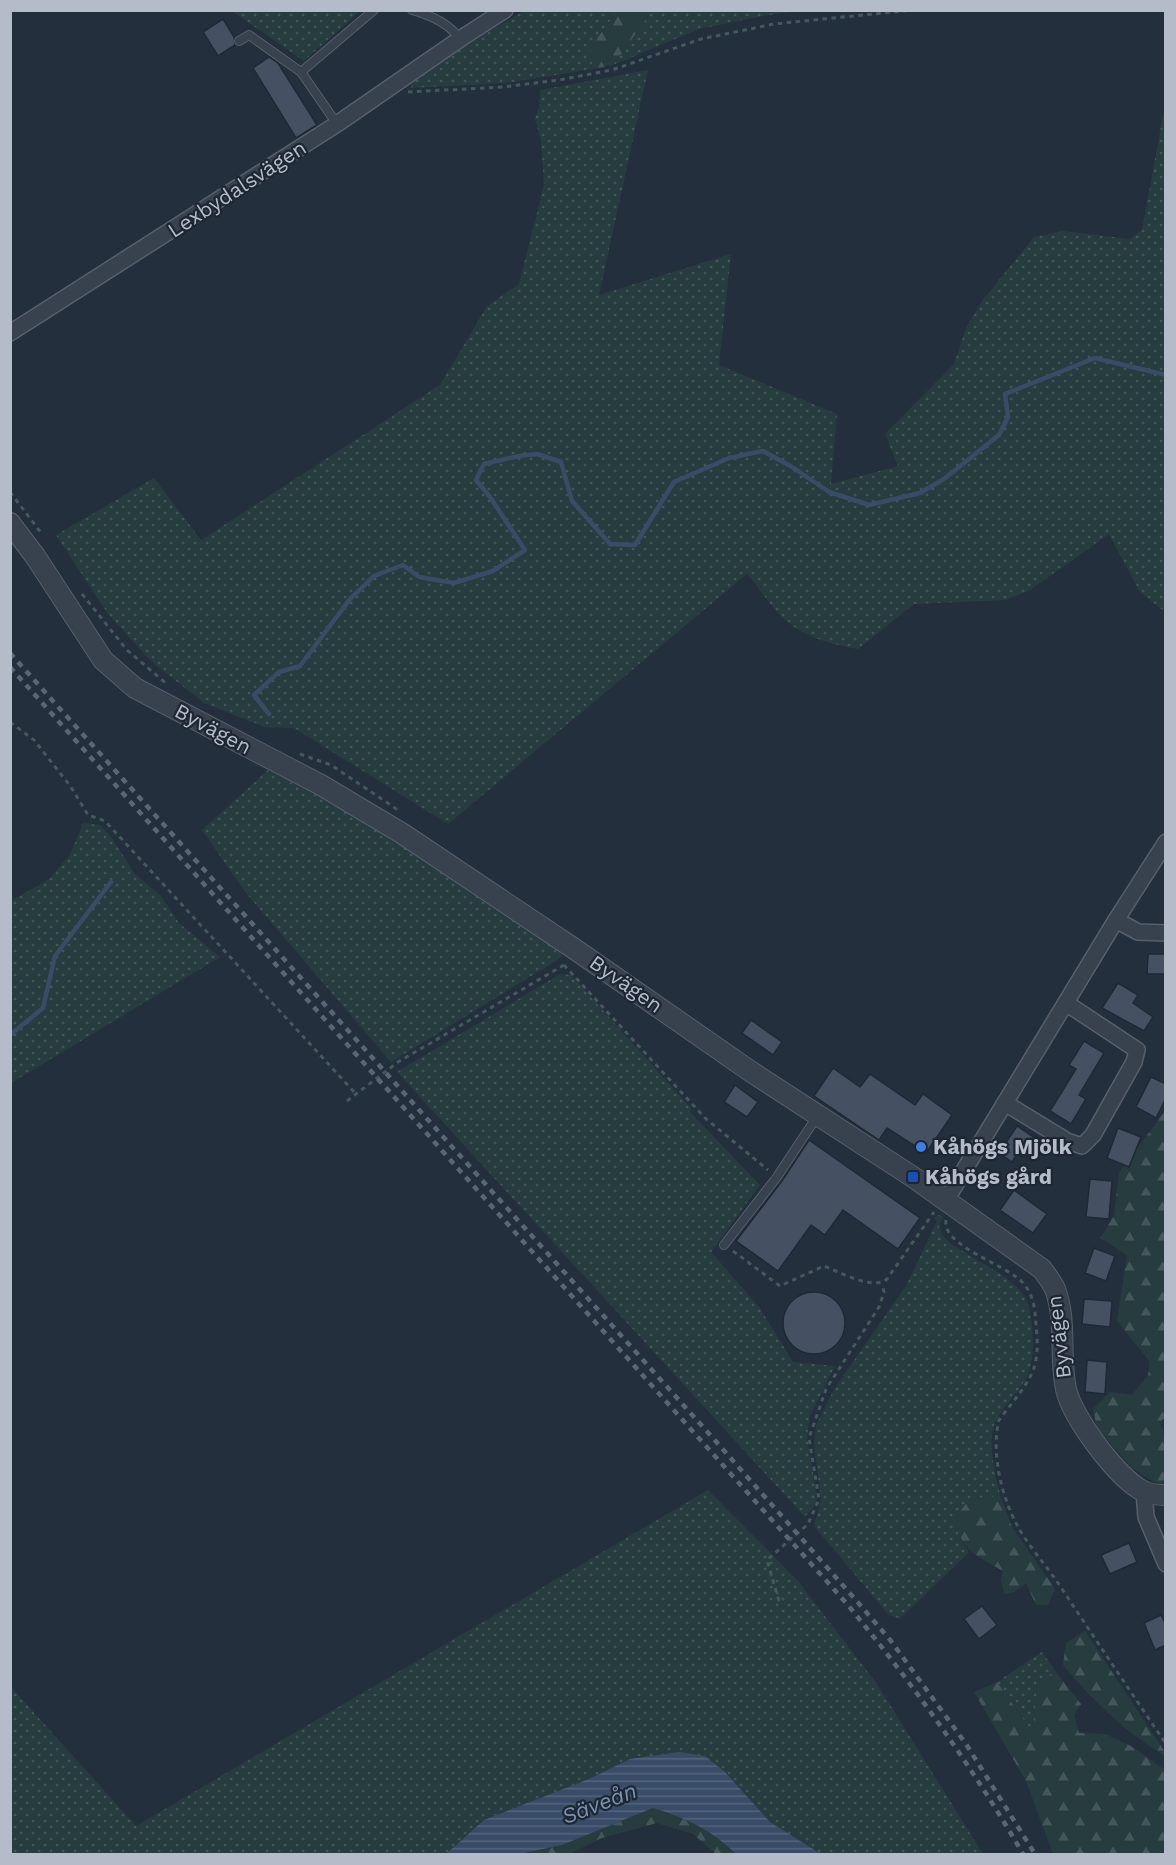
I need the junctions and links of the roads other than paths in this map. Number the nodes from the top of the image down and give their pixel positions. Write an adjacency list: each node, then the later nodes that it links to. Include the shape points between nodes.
1 (374, 10): 6 (lane)
2 (412, 10): 4 (lane, via 438,20)
3 (505, 10): 4 (street, Lexbydalsvägen)
4 (460, 39): 7 (street, Lexbydalsvägen)
5 (239, 41): 6 (lane, via 249,35)
6 (302, 72): 7 (lane)
7 (337, 124): 8 (street, Lexbydalsvägen)
8 (10, 333)
9 (10, 523): 15 (street, Byvägen, via 103,660 135,688 321,785 385,823 570,957)
10 (1166, 842): 11 (street)
11 (1116, 920): 12 (street, via 1138,932); 13 (street)
12 (1166, 933)
13 (1066, 1003): 14 (street); 14 (street, via 1137,1050 1093,1135 1082,1146 1067,1141)
14 (1005, 1102): 16 (street)
15 (818, 1114): 16 (street, Byvägen); 17 (lane, via 777,1177)
16 (951, 1204): 18 (street, Byvägen, via 1042,1269 1054,1287 1060,1310 1066,1391 1076,1415 1110,1462)
17 (724, 1245)
18 (1144, 1491): 19 (street, Byvägen); 20 (street, via 1146,1517)
19 (1166, 1495)
20 (1166, 1564)

